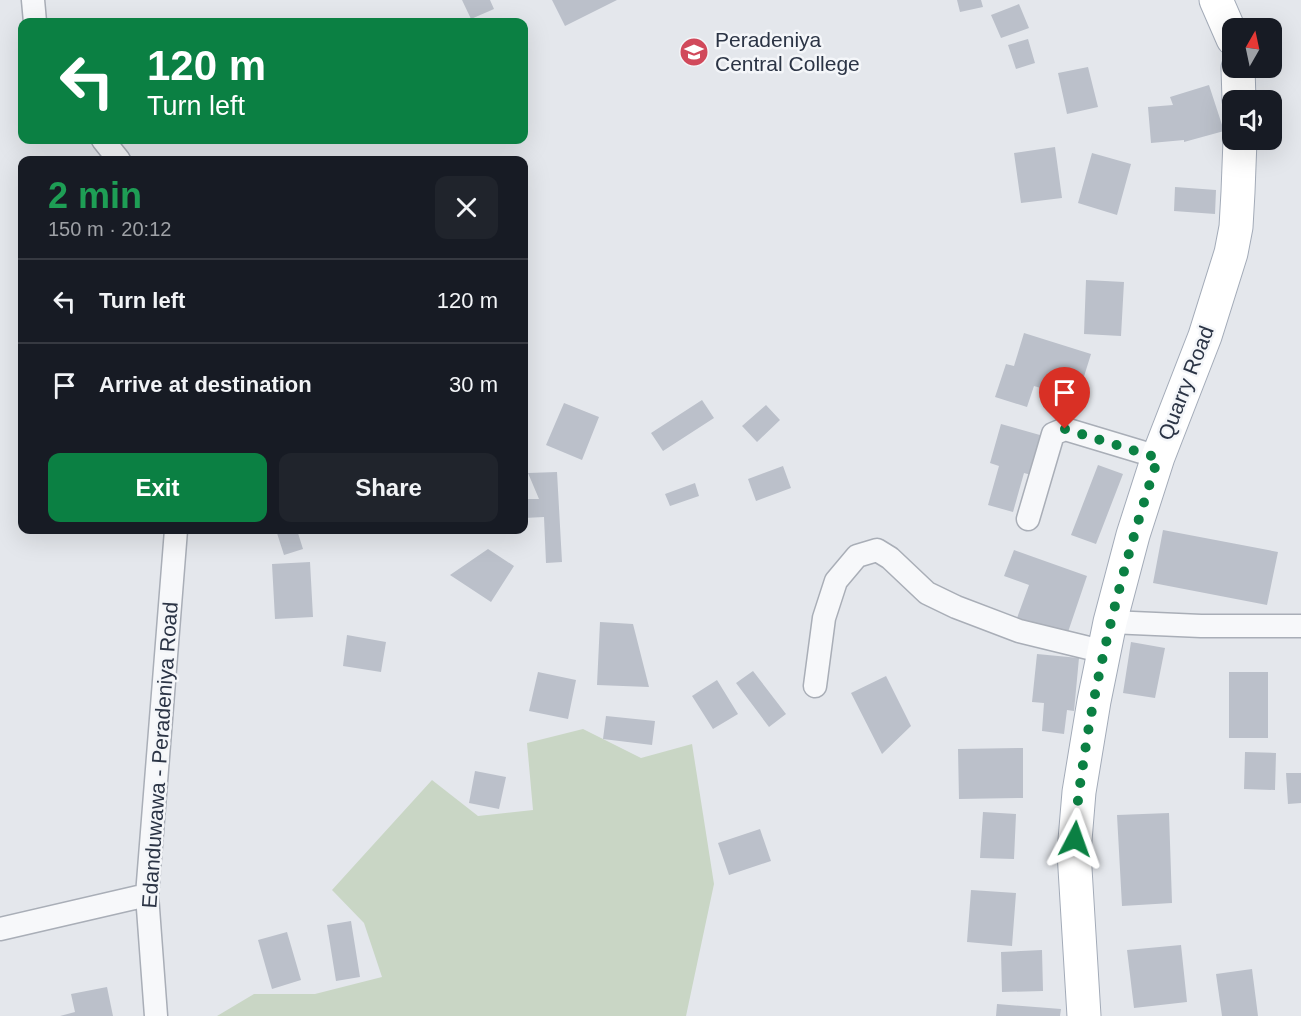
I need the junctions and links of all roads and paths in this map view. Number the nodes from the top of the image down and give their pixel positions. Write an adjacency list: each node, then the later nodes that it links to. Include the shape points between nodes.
1 (33, 0): 3 (street)
2 (1216, 0): 4 (main road)
3 (35, 18)
4 (1224, 18)
5 (1239, 150): 6 (main road, Quarry Road, via 1238,203 1231,253 1205,336)
6 (1158, 458): 7 (street, via 1065,429 1053,434); 10 (main road, Quarry Road)
7 (1028, 519)
8 (176, 534): 12 (street, Edanduwawa - Peradeniya Road)
9 (1301, 626): 10 (street, via 1201,626)
10 (1107, 637): 11 (street, via 1019,631 927,593 877,550 857,556 836,581 824,618); 15 (main road, Quarry Road, via 1075,825)
11 (815, 686)
12 (147, 895): 13 (street); 14 (street, Edanduwawa - Peradeniya Road)
13 (0, 929)
14 (156, 1016)
15 (1084, 1016)

